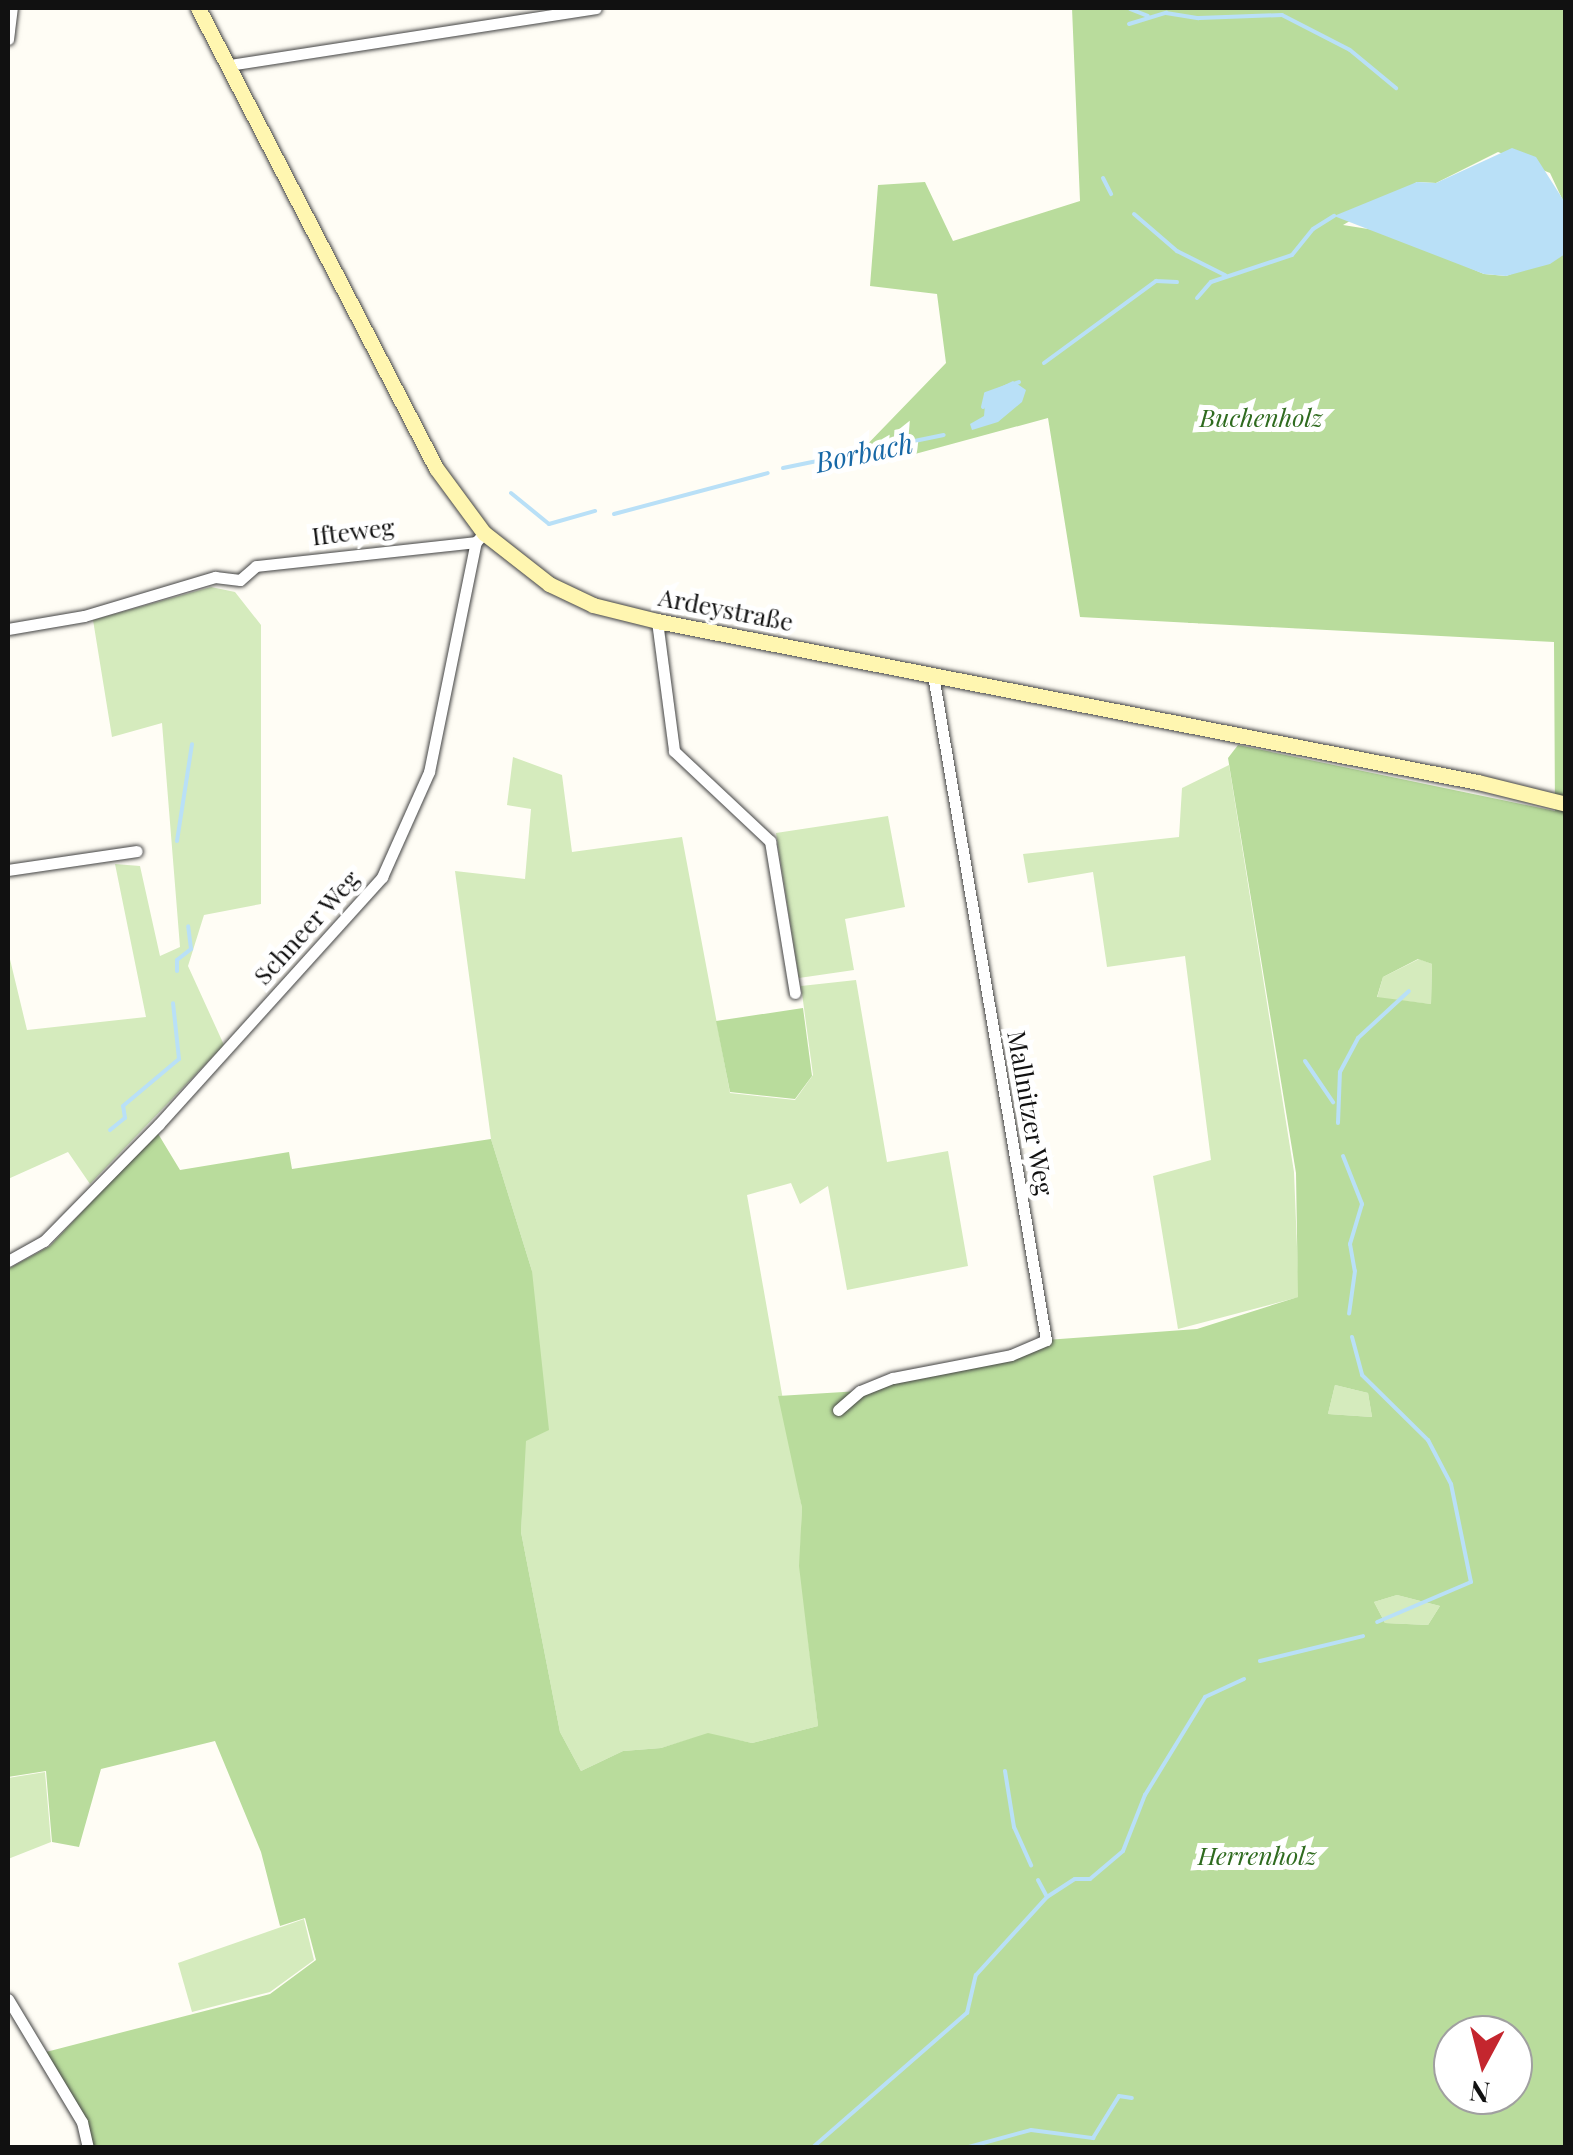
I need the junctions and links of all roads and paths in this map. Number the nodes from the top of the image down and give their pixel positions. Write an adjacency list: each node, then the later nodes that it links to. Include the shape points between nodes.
1 (12, 8): 4 (street)
2 (198, 8): 5 (main road, Ardeystraße)
3 (594, 8): 5 (street)
4 (8, 39)
5 (228, 65): 6 (main road, Ardeystraße, via 436,468)
6 (480, 537): 7 (main road, Ardeystraße, via 566,592); 8 (street, Ifteweg, via 256,566 240,580 215,578 84,616); 14 (street, Schneer Weg, via 430,772 382,877 159,1124 44,1241)
7 (658, 622): 9 (main road, Ardeystraße); 13 (street, via 674,751 770,841)
8 (8, 629)
9 (933, 675): 10 (main road, Ardeystraße); 15 (street, Mallnitzer Weg, via 1046,1340 1011,1355 893,1378 860,1391)
10 (1566, 804)
11 (137, 850): 12 (street)
12 (8, 870)
13 (795, 992)
14 (8, 1262)
15 (838, 1410)
16 (8, 1999): 17 (street, via 82,2122)
17 (88, 2148)

